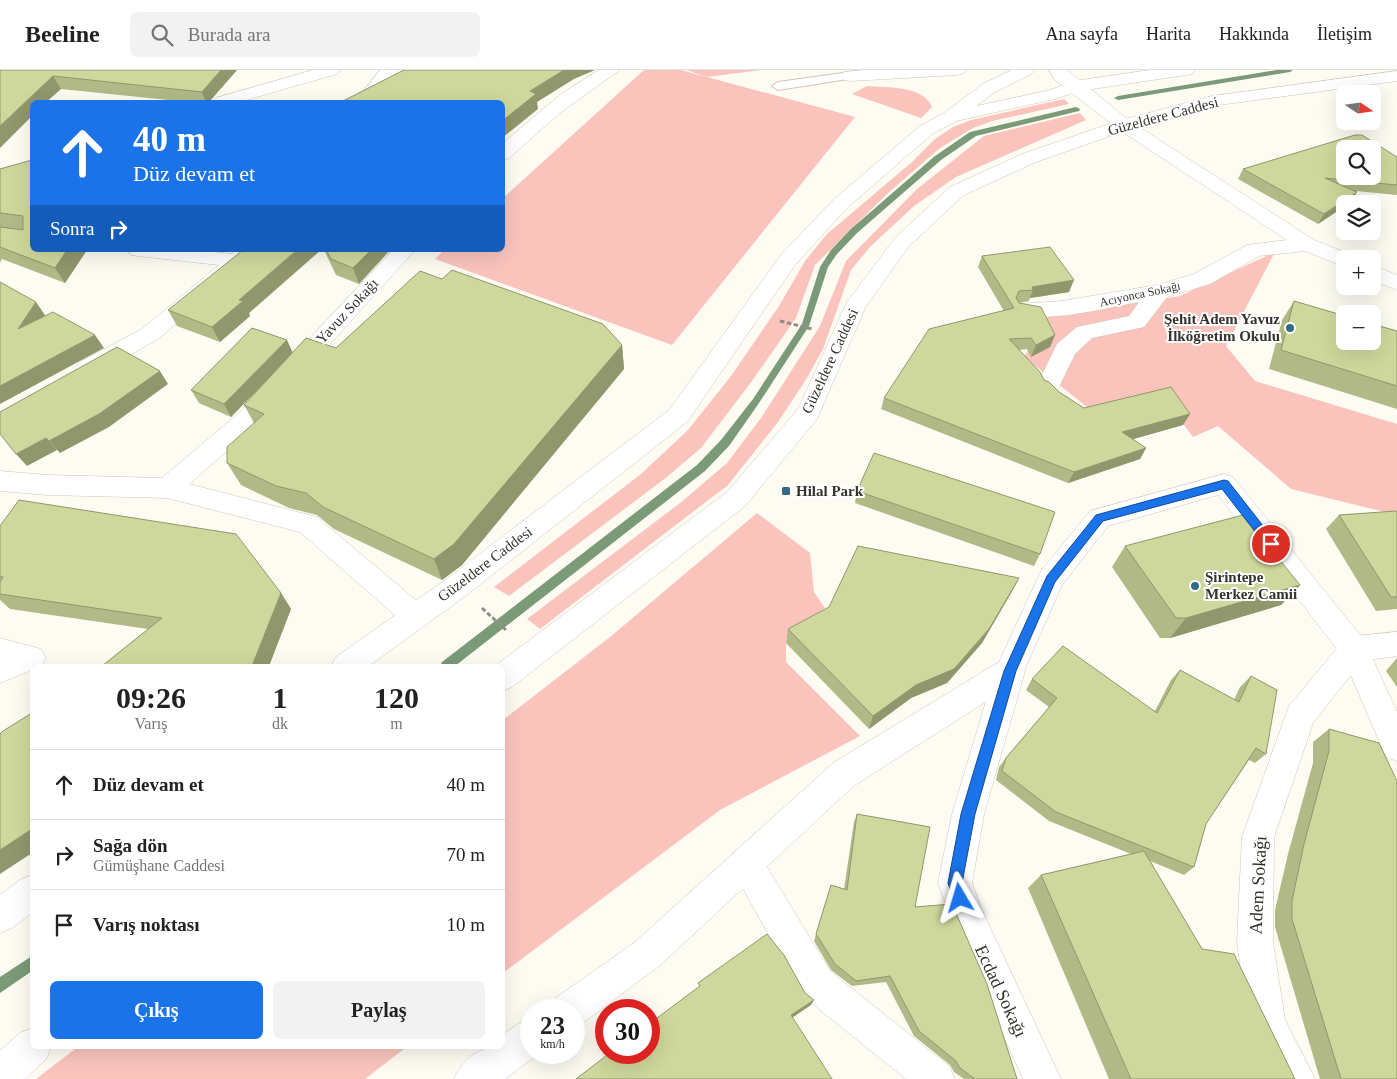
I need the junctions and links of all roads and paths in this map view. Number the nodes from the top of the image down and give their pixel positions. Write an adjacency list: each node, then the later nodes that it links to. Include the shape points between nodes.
1 (331, 70): 13 (main road)
2 (389, 70): 14 (main road)
3 (611, 70): 17 (main road, via 558,104)
4 (957, 70): 8 (main road)
5 (1025, 70): 15 (main road, via 989,88)
6 (1058, 70): 12 (main road, Acıyonca Sokağı)
7 (1186, 70): 12 (main road, Güzeldere Caddesi)
8 (924, 73): 9 (main road); 15 (main road, via 952,89 956,96)
9 (850, 76): 11 (lane)
10 (1397, 76): 16 (main road, Güzeldere Caddesi, via 1218,100)
11 (778, 86)
12 (1075, 86): 15 (main road, Güzeldere Caddesi, via 1055,94); 16 (main road, Acıyonca Sokağı)
13 (229, 100)
14 (366, 100)
15 (950, 117): 36 (main road, Güzeldere Caddesi, via 926,130 839,205 788,260 678,416)
16 (1124, 125): 18 (main road, Acıyonca Sokağı); 45 (main road, Güzeldere Caddesi, via 1029,158 957,191 902,242 854,307 808,413 736,499)
17 (505, 151)
18 (1307, 244): 22 (main road, Acıyonca Sokağı); 25 (main road, Acıyonca Sokağı, via 1254,250 1202,279)
19 (172, 252): 21 (main road)
20 (403, 252): 33 (main road, Yavuz Sokağı, via 250,418)
21 (241, 256): 29 (main road, via 150,334)
22 (1336, 256)
23 (1381, 276): 24 (main road)
24 (1397, 283)
25 (1159, 292): 26 (main road, Acıyonca Sokağı, via 1062,308); 30 (main road, via 1136,322 1086,332 1065,350)
26 (1025, 309)
27 (776, 320): 28 (path)
28 (814, 330)
29 (74, 376)
30 (1049, 385)
31 (0, 481): 32 (main road)
32 (47, 485): 33 (main road); 34 (main road)
33 (167, 488): 36 (main road, via 308,524)
34 (27, 505)
35 (478, 605): 37 (path)
36 (415, 616): 42 (main road, Güzeldere Caddesi)
37 (512, 636)
38 (1397, 644): 39 (main road)
39 (1354, 648): 44 (main road, Ecdad Sokağı, via 1224,484 1099,518 1051,579); 46 (main road); 57 (main road, Adem Sokağı, via 1300,716 1258,837 1255,942 1267,1024)
40 (0, 651): 41 (main road)
41 (35, 662): 43 (main road)
42 (349, 664)
43 (0, 670)
44 (1010, 671): 47 (main road, via 844,774); 56 (main road, Ecdad Sokağı, via 968,814 955,883 965,912)
45 (505, 676)
46 (1397, 747)
47 (746, 864): 50 (main road, via 647,954); 55 (main road, via 817,984)
48 (30, 894): 49 (main road)
49 (0, 916)
50 (585, 999)
51 (520, 1046): 54 (main road)
52 (30, 1049): 53 (main road)
53 (0, 1077)
54 (473, 1079)
55 (936, 1079)
56 (1042, 1079)
57 (1296, 1079)

